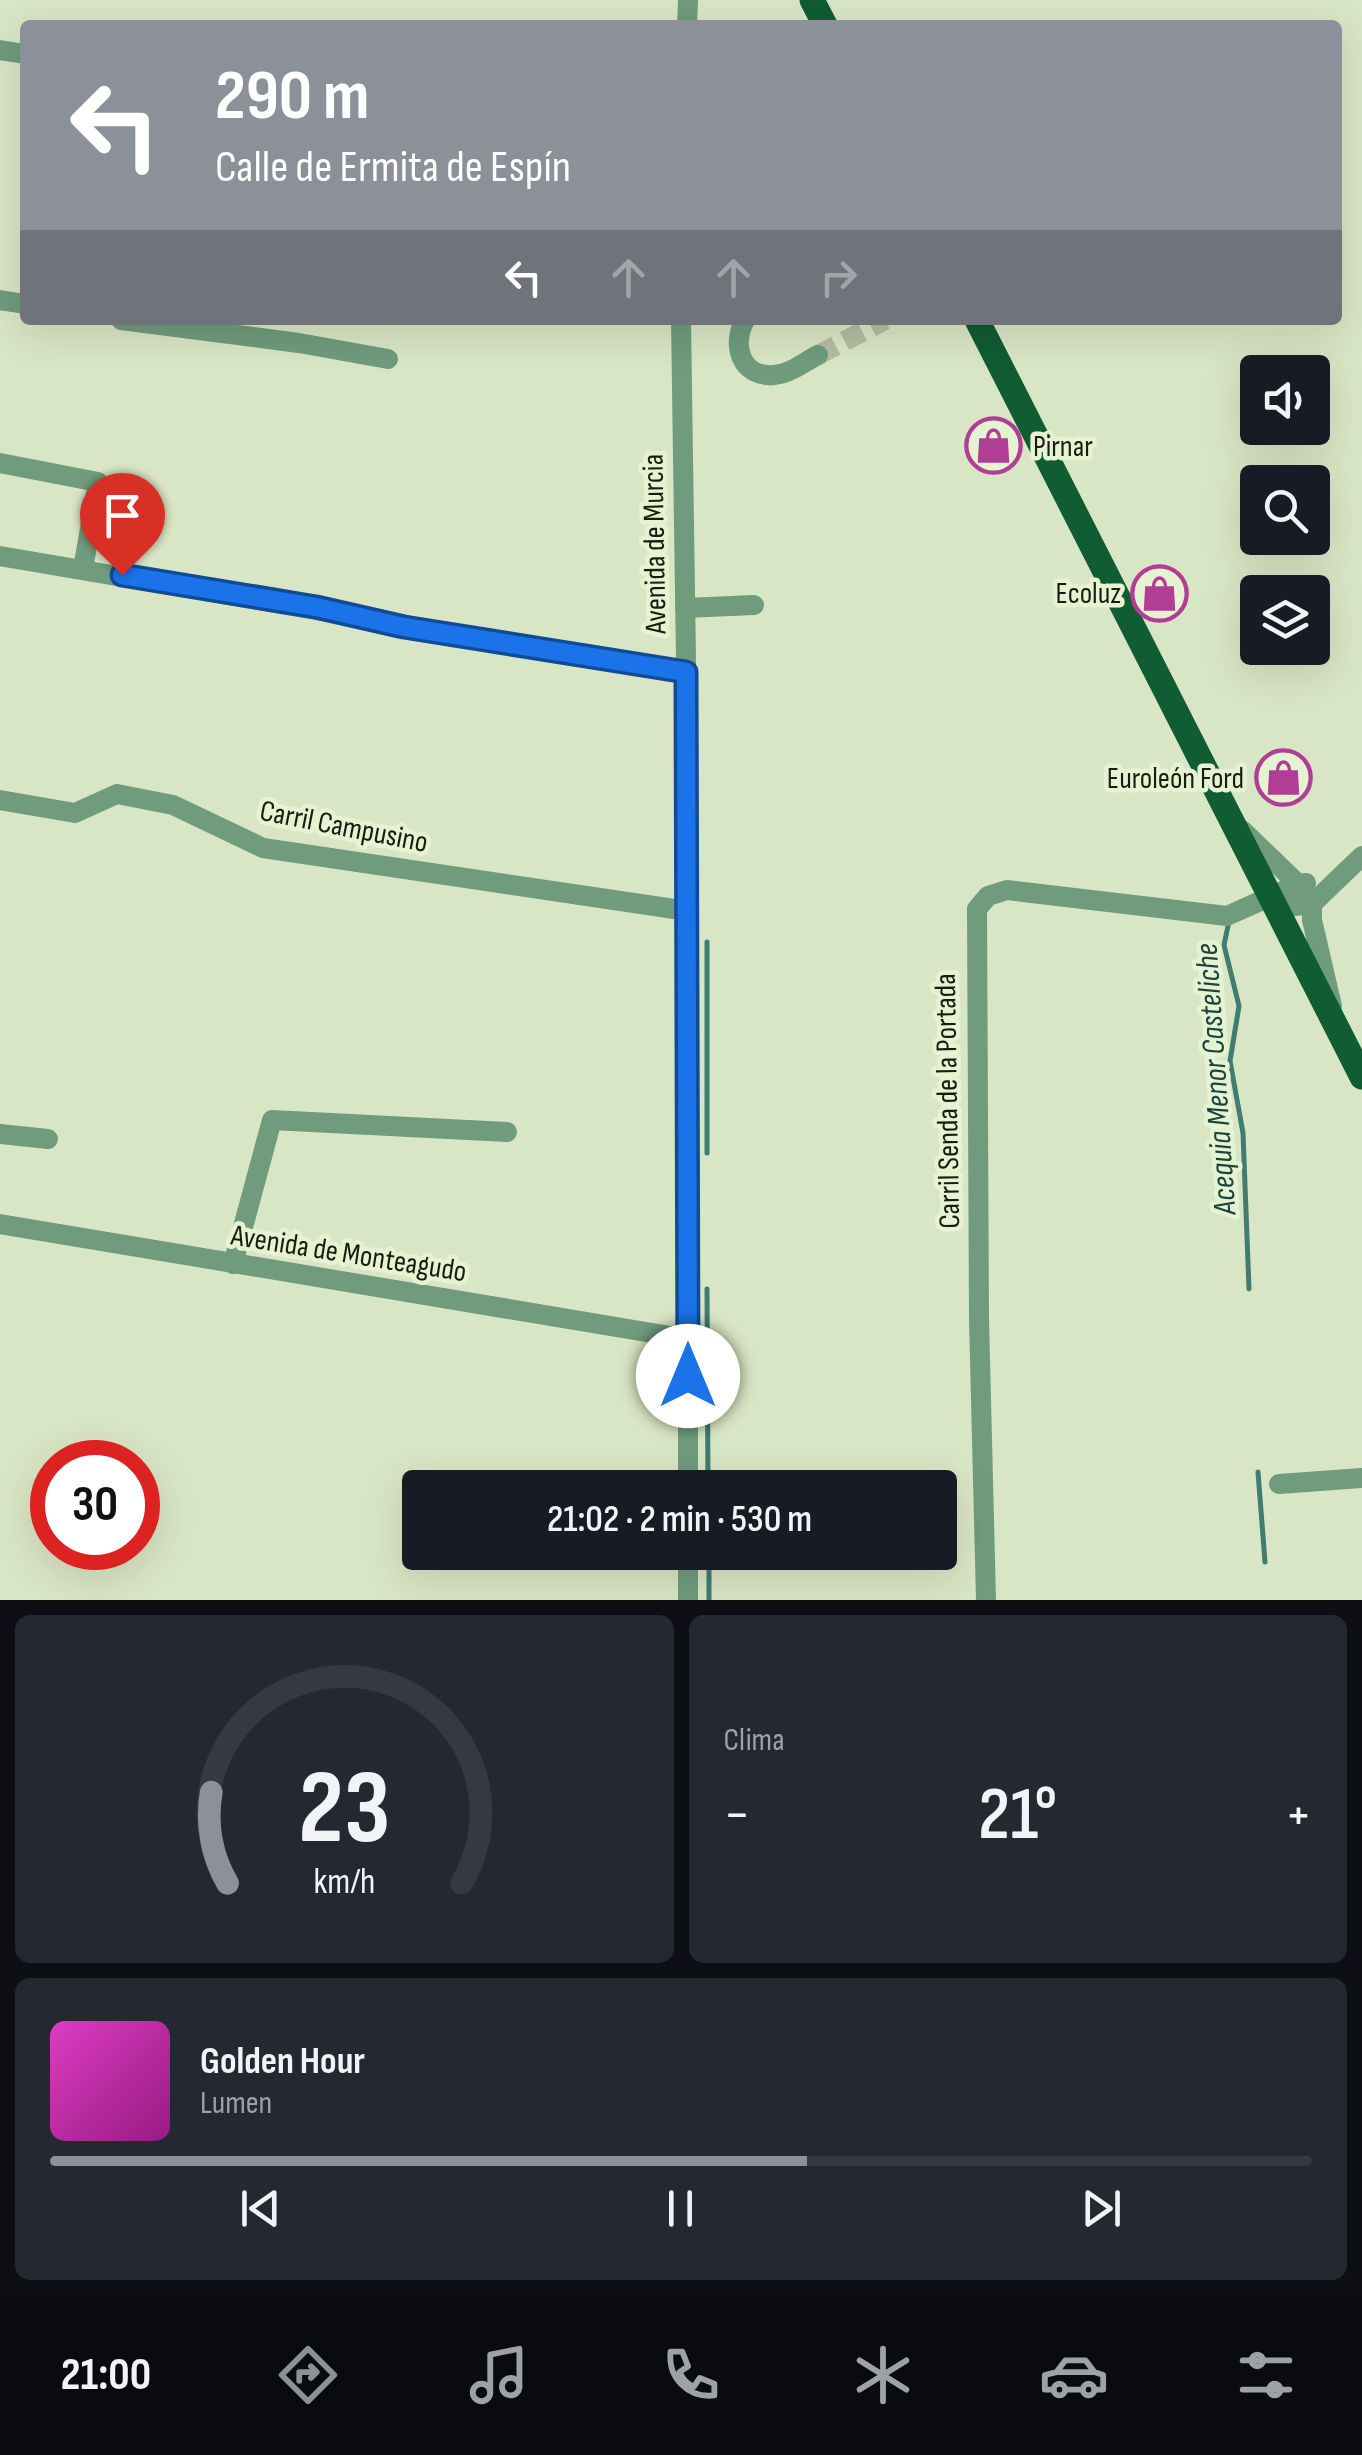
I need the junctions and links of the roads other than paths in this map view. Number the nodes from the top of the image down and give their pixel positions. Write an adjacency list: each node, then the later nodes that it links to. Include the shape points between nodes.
1 (160, 325): 6 (street)
2 (681, 325): 11 (street, Avenida de Murcia)
3 (743, 325): 5 (street, via 739,356 761,374 777,375)
4 (980, 325): 14 (main road)
5 (818, 355)
6 (388, 359)
7 (0, 463): 9 (street, via 98,482)
8 (0, 556): 9 (street)
9 (83, 569): 12 (street)
10 (754, 605): 11 (street)
11 (685, 608): 12 (street, Avenida de Murcia)
12 (686, 672): 20 (street, Avenida de Murcia)
13 (0, 800): 20 (street, Carril Campusino, via 75,813 117,794 173,805 263,848)
14 (1236, 824): 17 (street); 18 (main road)
15 (1362, 856): 16 (street)
16 (1337, 877): 17 (street); 19 (street)
17 (1298, 884): 18 (street); 19 (street)
18 (1274, 902): 19 (street); 21 (main road); 34 (street, Carril Senda de la Portada, via 1227,916 1007,890 988,896 977,909)
19 (1312, 904): 21 (street)
20 (688, 911): 28 (street, Avenida de Murcia)
21 (1337, 1026): 22 (main road)
22 (1362, 1076)
23 (507, 1132): 27 (street, via 272,1120)
24 (0, 1134): 25 (street)
25 (48, 1139)
26 (0, 1224): 27 (street, Avenida de Monteagudo)
27 (233, 1264): 28 (street, Avenida de Monteagudo)
28 (688, 1339): 29 (street, Avenida de Murcia)
29 (688, 1470)
30 (1362, 1478): 31 (street)
31 (1279, 1484)
32 (688, 1570): 33 (street)
33 (688, 1600)
34 (986, 1600)

